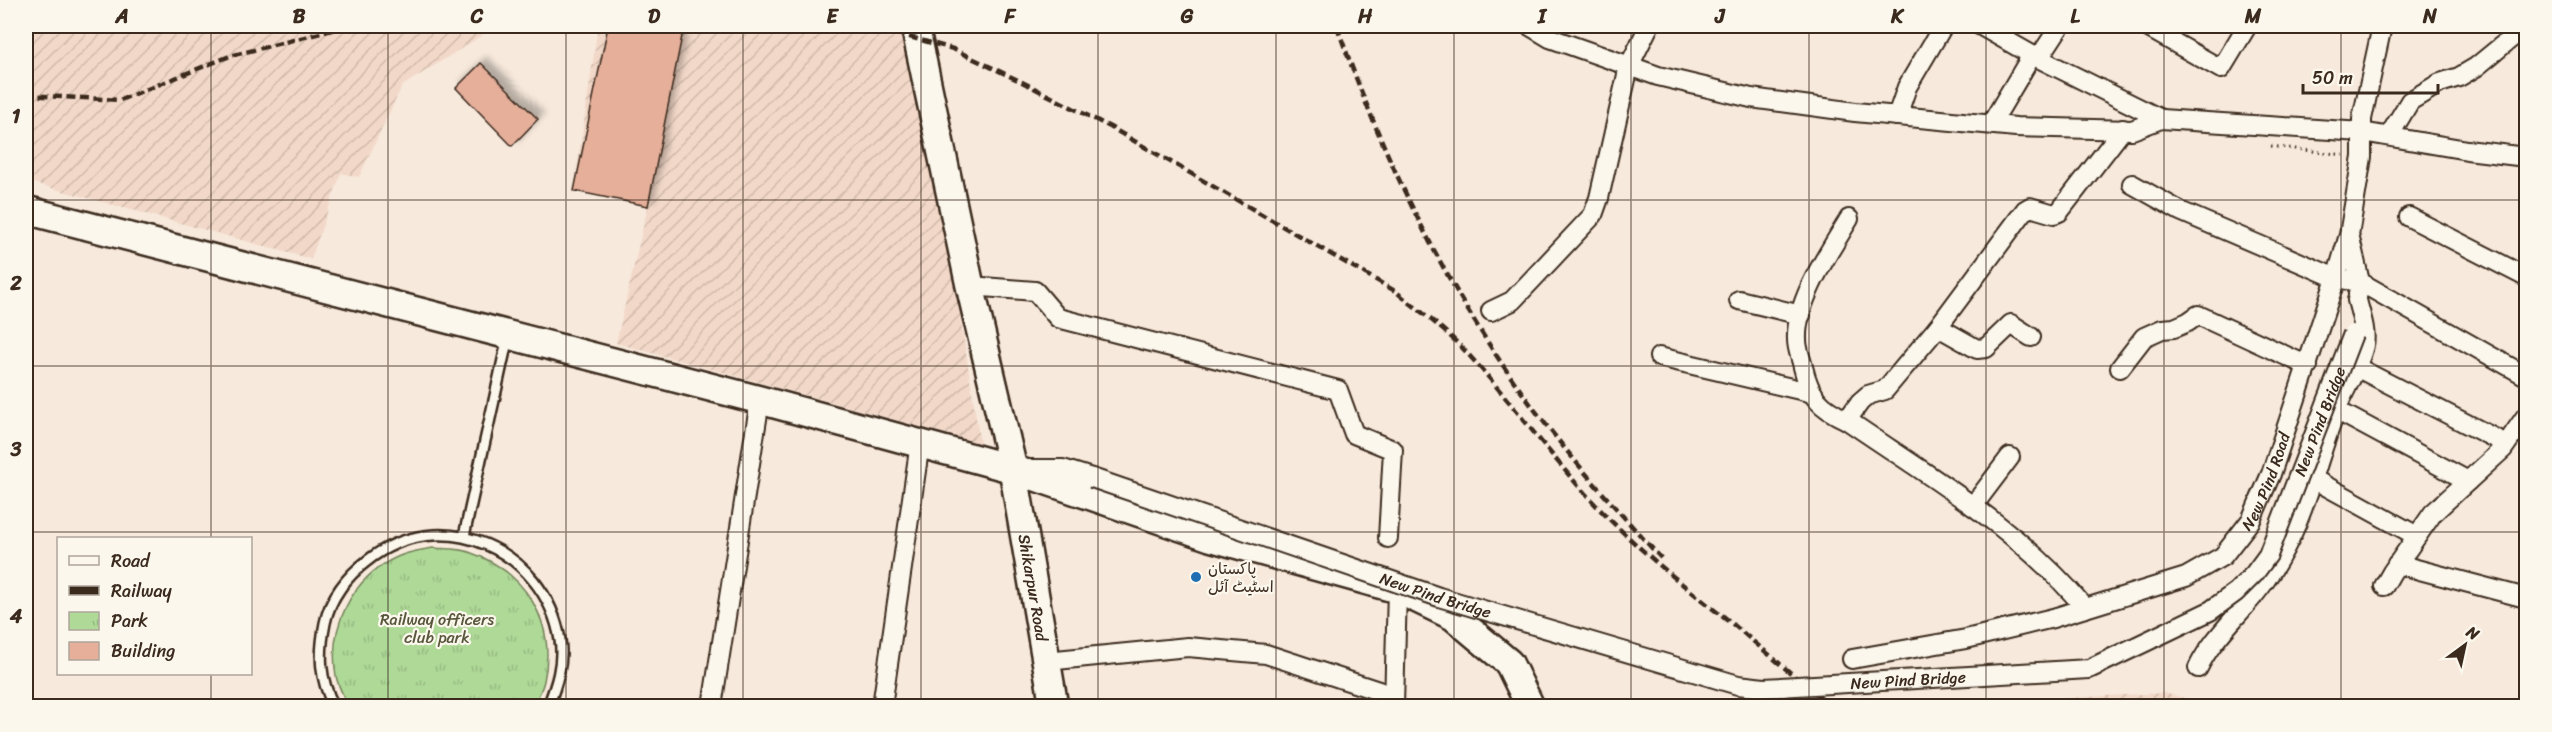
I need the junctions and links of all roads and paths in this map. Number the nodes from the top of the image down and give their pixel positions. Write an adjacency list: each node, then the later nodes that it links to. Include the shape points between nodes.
1 (915, 26): 27 (main road, Shikarpur Road)
2 (1530, 26): 12 (street, via 1550,38)
3 (1649, 26): 12 (street)
4 (1943, 26): 13 (street, via 1907,87)
5 (1981, 26): 11 (street)
6 (2060, 26): 11 (street)
7 (2145, 26): 8 (street, via 2221,69)
8 (2247, 26)
9 (2382, 26): 17 (street, New Pind Road)
10 (2526, 26): 18 (street, via 2476,67 2410,101)
11 (2035, 57): 14 (street); 15 (street)
12 (1629, 66): 13 (street, via 1751,98); 30 (street, via 1593,214 1512,301)
13 (1897, 116): 15 (street)
14 (2161, 119): 16 (street, via 2132,130); 17 (street)
15 (1991, 124): 16 (street)
16 (2123, 129): 32 (street, via 2059,212 2030,207 2025,210)
17 (2362, 132): 18 (street); 24 (street, New Pind Road)
18 (2389, 136): 19 (street)
19 (2526, 157)
20 (2132, 184): 26 (street, via 2180,211)
21 (26, 210): 33 (main road)
22 (2409, 217): 25 (street)
23 (1849, 219): 31 (street, via 1818,269)
24 (2349, 236): 26 (street, New Pind Road); 28 (street)
25 (2526, 277)
26 (2336, 278): 28 (street); 36 (street, New Pind Road)
27 (970, 286): 48 (main road, Shikarpur Road); 54 (street, via 1035,291 1058,318 1338,390 1354,434 1394,450)
28 (2358, 291): 37 (street, via 2364,344); 39 (street); 48 (street, New Pind Bridge, bridge, via 2353,334 2268,555 2236,592 2210,611 2089,669 1764,688 1738,685 1439,597 1063,468)
29 (1739, 300): 31 (street)
30 (1491, 311)
31 (1801, 315): 40 (street, via 1797,339)
32 (1938, 327): 34 (street, via 1977,349 1986,348 2011,324); 44 (street, via 1885,390 1860,402)
33 (508, 335): 41 (main road); 52 (lane)
34 (2031, 337)
35 (1659, 357): 40 (street)
36 (2308, 366): 38 (street, via 2198,315 2144,337); 59 (street, New Pind Road, via 2251,520 2223,556 2186,577)
37 (2356, 367): 42 (street); 46 (street)
38 (2120, 368)
39 (2526, 376)
40 (1813, 393): 44 (street, via 1825,410)
41 (760, 400): 45 (main road); 66 (street)
42 (2336, 410): 49 (street); 50 (street)
43 (2526, 416): 46 (street)
44 (1847, 420): 51 (street)
45 (920, 443): 48 (main road); 67 (street)
46 (2506, 444): 50 (street)
47 (2010, 458): 51 (street)
48 (1013, 469): 57 (main road, via 1210,537); 61 (main road, Shikarpur Road)
49 (2315, 480): 53 (street); 62 (street, via 2294,534 2266,580 2214,641)
50 (2468, 481): 53 (street, via 2433,513)
51 (1973, 506): 59 (street, via 1991,517)
52 (464, 536): 64 (lane, via 412,538 383,548 350,573 328,609 320,649 325,690); 65 (lane, via 500,549 529,573 550,605 560,642 558,680)
53 (2417, 536): 55 (street)
54 (1389, 537)
55 (2397, 564): 56 (street); 58 (street)
56 (2384, 586)
57 (1397, 589): 63 (street); 69 (main road, via 1453,616 1509,663)
58 (2526, 598)
59 (2085, 608): 60 (street, New Pind Road, via 1966,639)
60 (1852, 659)
61 (1046, 661): 63 (street, via 1188,647 1266,654); 68 (main road, Shikarpur Road)
62 (2198, 668)
63 (1394, 701)
64 (334, 706)
65 (548, 706)
66 (712, 706)
67 (882, 706)
68 (1054, 706)
69 (1530, 706)

